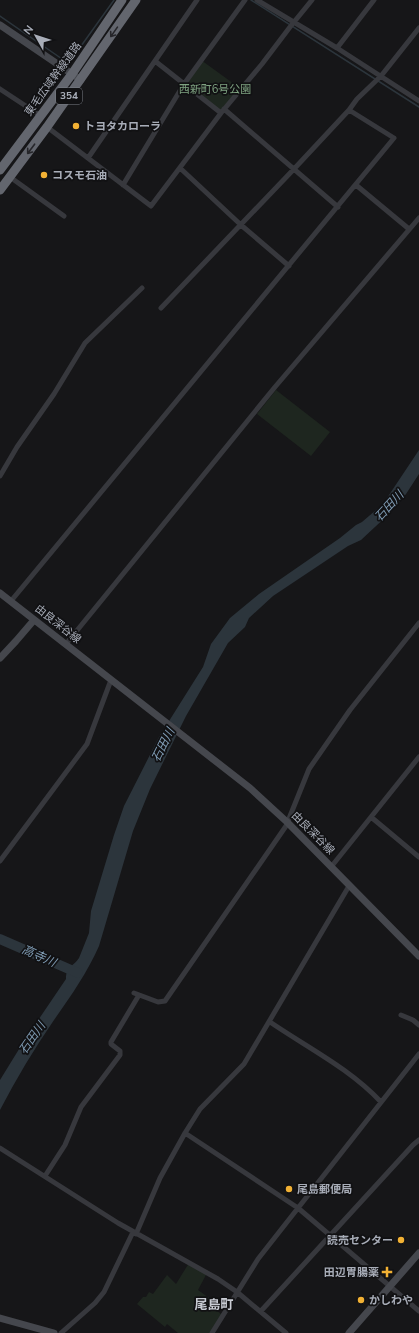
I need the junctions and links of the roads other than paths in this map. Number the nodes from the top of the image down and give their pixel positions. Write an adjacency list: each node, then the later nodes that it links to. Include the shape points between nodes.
1 (122, 0): 13 (highway, 東毛広域幹線道路 / 354)
2 (136, 0): 15 (highway, 東毛広域幹線道路 / 354, one-way to 15)
3 (197, 0): 12 (street)
4 (245, 0): 16 (street)
5 (257, 0): 8 (street)
6 (312, 0): 8 (street)
7 (374, 0): 11 (street)
8 (294, 22): 11 (street); 20 (street)
9 (0, 25): 13 (main road)
10 (419, 28): 14 (street)
11 (337, 48): 14 (street)
12 (155, 61): 16 (street); 23 (street)
13 (72, 74): 15 (main road); 21 (highway, 東毛広域幹線道路 / 354)
14 (381, 76): 18 (street); 19 (street)
15 (81, 80): 22 (highway, 東毛広域幹線道路 / 354)
16 (184, 84): 20 (street); 28 (street)
17 (0, 89): 21 (street)
18 (419, 101)
19 (349, 110): 25 (street); 29 (street, via 394,138)
20 (223, 111): 24 (street); 25 (street)
21 (41, 116): 26 (highway, 東毛広域幹線道路 / 354)
22 (47, 128): 23 (street); 27 (highway, 東毛広域幹線道路 / 354, one-way to 27)
23 (88, 158): 28 (street)
24 (180, 168): 28 (street, via 151,206); 34 (street)
25 (294, 169): 31 (street); 34 (street)
26 (0, 170)
27 (10, 177): 30 (highway, 東毛広域幹線道路 / 354); 32 (street)
28 (122, 185)
29 (356, 185): 31 (street); 35 (street)
30 (0, 190)
31 (338, 207): 36 (street)
32 (64, 216)
33 (419, 218): 35 (street)
34 (241, 225): 36 (street); 38 (street)
35 (409, 229): 44 (street, via 275,386)
36 (289, 266): 41 (street)
37 (142, 288): 39 (street, via 85,343)
38 (161, 308)
39 (0, 476)
40 (0, 593): 41 (main road, 由良深谷線)
41 (11, 601): 42 (main road, 由良深谷線)
42 (34, 620): 44 (main road, 由良深谷線); 45 (main road)
43 (419, 623): 49 (street, via 350,710 309,769)
44 (66, 644): 46 (main road, 由良深谷線)
45 (0, 658)
46 (111, 680): 49 (main road, 由良深谷線, via 250,788); 51 (street, via 87,744)
47 (419, 757): 48 (street)
48 (371, 818): 50 (street); 52 (street)
49 (287, 822): 52 (main road, 由良深谷線); 63 (street, via 165,1001 158,1002 137,994 111,1042 120,1051 120,1055 81,1107 65,1145)
50 (419, 857)
51 (0, 861)
52 (331, 867): 53 (main road, 由良深谷線)
53 (349, 886): 54 (main road, 由良深谷線); 56 (street)
54 (419, 956)
55 (401, 1016): 57 (street)
56 (270, 1022): 59 (street, via 368,1087); 60 (street, via 244,1064 200,1109)
57 (419, 1025)
58 (419, 1054): 59 (street)
59 (381, 1102): 64 (street)
60 (185, 1133): 64 (street); 65 (street, via 160,1178)
61 (419, 1140): 66 (street)
62 (0, 1148): 63 (street)
63 (45, 1176): 65 (street)
64 (298, 1208): 66 (street); 69 (street, via 258,1259)
65 (135, 1233): 69 (street); 74 (street, via 104,1292)
66 (331, 1236): 68 (street); 70 (street)
67 (419, 1253): 68 (main road)
68 (391, 1287): 71 (street); 77 (main road)
69 (237, 1292): 70 (street); 75 (street)
70 (260, 1311): 76 (street)
71 (419, 1311)
72 (0, 1318): 73 (main road)
73 (54, 1333)
74 (61, 1333)
75 (212, 1333)
76 (286, 1333)
77 (349, 1333)

